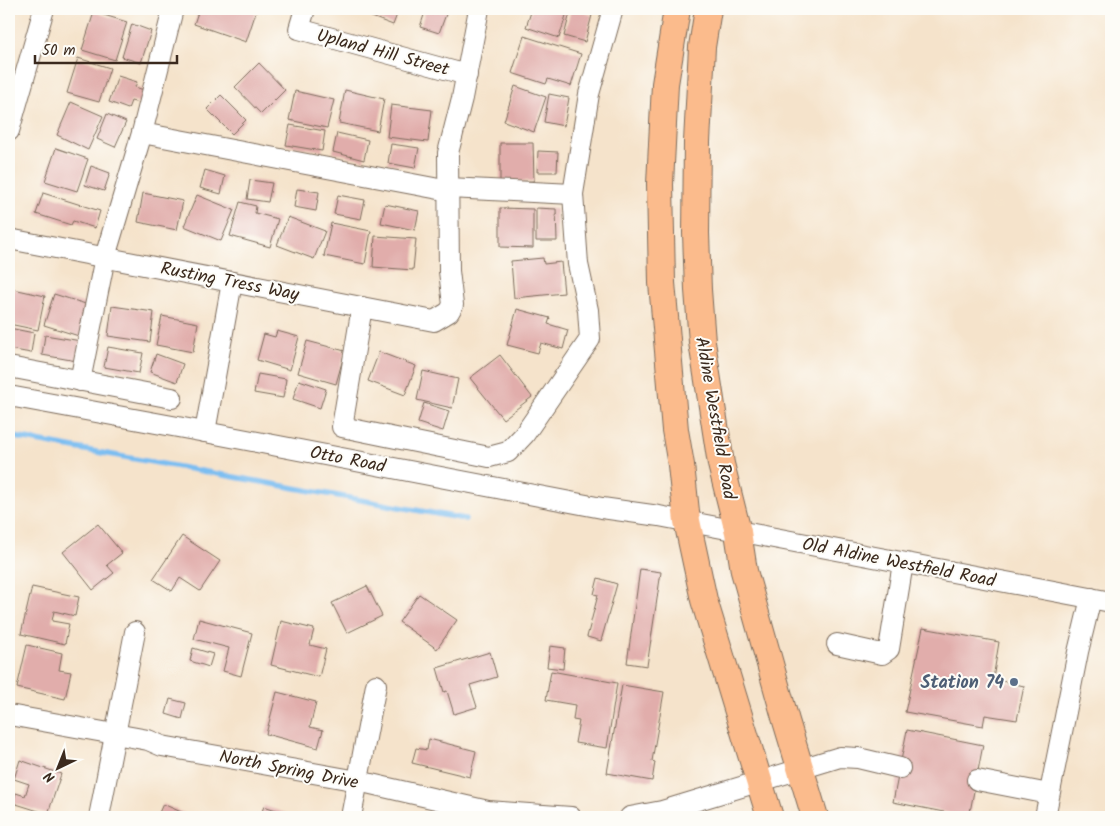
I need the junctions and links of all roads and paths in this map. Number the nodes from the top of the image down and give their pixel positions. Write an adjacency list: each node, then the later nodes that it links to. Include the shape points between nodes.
1 (44, 9): 9 (street)
2 (173, 9): 10 (street)
3 (305, 9): 8 (street, Upland Hill Street, via 299,29)
4 (479, 9): 8 (street)
5 (613, 9): 12 (street, via 589,94)
6 (678, 9): 22 (main road, Aldine Westfield Road, via 665,84 660,184 662,283)
7 (708, 9): 23 (main road, Aldine Westfield Road, via 702,47 697,142 698,290 702,342 720,455)
8 (467, 75): 11 (street, via 448,153)
9 (9, 131)
10 (142, 133): 11 (street, via 338,171); 14 (street)
11 (448, 188): 12 (street); 16 (street, Rusting Tress Way, via 449,271 453,305 449,312 434,321)
12 (573, 194): 16 (street, via 578,264 588,310 590,339 524,435 508,452 489,457 342,427)
13 (9, 238): 14 (street, Rusting Tress Way)
14 (106, 257): 15 (street, Rusting Tress Way); 18 (street)
15 (232, 282): 16 (street, Rusting Tress Way); 21 (street)
16 (362, 307)
17 (9, 367): 18 (street)
18 (80, 381): 20 (street)
19 (9, 396): 21 (street, Otto Road)
20 (172, 398)
21 (205, 432): 22 (street, Otto Road, via 602,508)
22 (687, 521): 23 (street, Old Aldine Westfield Road); 36 (main road, Aldine Westfield Road, via 704,600)
23 (738, 532): 24 (street, Old Aldine Westfield Road); 33 (main road, Aldine Westfield Road, via 744,571)
24 (903, 563): 25 (street, Old Aldine Westfield Road); 28 (street, via 889,649 882,654)
25 (1091, 598): 26 (street, Old Aldine Westfield Road); 37 (street)
26 (1111, 602)
27 (135, 632): 31 (street)
28 (837, 644)
29 (376, 685): 35 (street)
30 (9, 715): 31 (street, North Spring Drive)
31 (115, 734): 35 (street, North Spring Drive, via 162,746); 39 (street)
32 (900, 768): 33 (street, via 840,757)
33 (801, 770): 36 (street); 44 (main road, Aldine Westfield Road)
34 (977, 780): 37 (street)
35 (358, 781): 40 (street); 41 (street, North Spring Drive, via 488,811)
36 (758, 781): 38 (street); 43 (main road, Aldine Westfield Road)
37 (1049, 794): 45 (street)
38 (662, 814): 42 (street)
39 (100, 817)
40 (352, 817)
41 (571, 817)
42 (630, 817)
43 (770, 817)
44 (815, 817)
45 (1045, 817)

